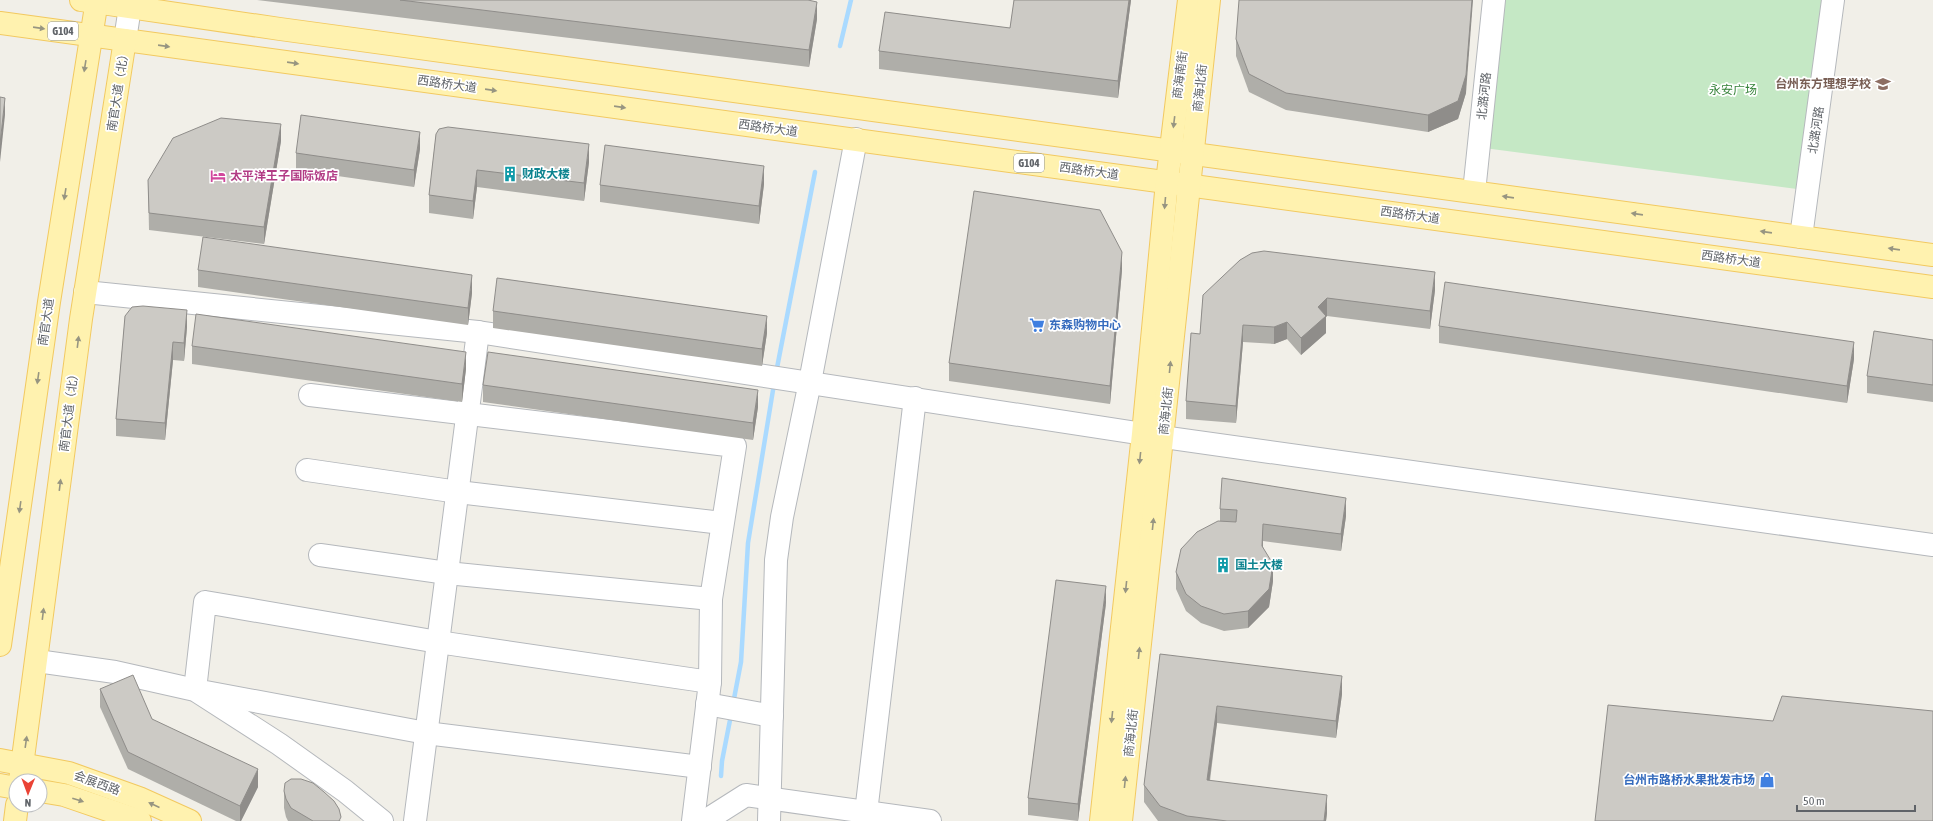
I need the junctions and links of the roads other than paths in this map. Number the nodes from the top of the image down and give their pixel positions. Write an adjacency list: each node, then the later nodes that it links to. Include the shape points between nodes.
1 (1189, 0): 11 (main road, 商海南街, one-way to 11)
2 (1209, 0): 12 (main road, 商海北街)
3 (1494, 0): 15 (street, 北潞河路)
4 (1834, 0): 16 (street, 北潞河路)
5 (91, 1): 6 (main road); 8 (main road, 南官大道)
6 (130, 3): 9 (street); 11 (main road, via 295,32)
7 (0, 23): 8 (main road, G104, one-way to 8)
8 (90, 35): 9 (main road, G104); 34 (main road, 南官大道, one-way to 34)
9 (126, 40): 10 (main road, 西路桥大道 / G104, one-way to 10); 19 (main road, 南官大道（北）)
10 (856, 139): 13 (main road, 西路桥大道 / G104); 21 (street)
11 (1171, 151): 12 (main road); 13 (main road, 商海北街)
12 (1193, 154): 14 (main road, 商海北街); 15 (main road)
13 (1167, 182): 14 (main road, 西路桥大道 / G104); 25 (main road, 商海北街, one-way to 25)
14 (1190, 185): 18 (main road, 西路桥大道 / G104); 25 (main road, 商海北街, one-way to 14)
15 (1474, 192): 16 (main road, one-way to 15)
16 (1801, 237): 17 (main road, one-way to 16)
17 (1933, 255)
18 (1933, 287)
19 (85, 292): 20 (street); 35 (main road, 南官大道（北）, one-way to 19)
20 (478, 332): 21 (street); 24 (street)
21 (810, 382): 23 (street); 39 (street, via 782,517 776,560)
22 (310, 395): 24 (street)
23 (915, 398): 25 (street); 46 (street)
24 (468, 414): 27 (street); 28 (street, via 735,446)
25 (1153, 435): 29 (street); 55 (main road, 商海北街, one-way to 55); 56 (main road, 商海北街, one-way to 25)
26 (307, 470): 27 (street)
27 (458, 492): 28 (street); 31 (street)
28 (722, 523): 32 (street)
29 (1933, 545)
30 (320, 555): 31 (street)
31 (447, 572): 32 (street); 33 (street)
32 (711, 599): 36 (street)
33 (438, 642): 36 (street); 37 (street, via 205,602); 40 (street)
34 (0, 645)
35 (37, 661): 37 (street, via 115,672); 43 (main road, 南官大道（北）, one-way to 35)
36 (710, 682): 38 (street)
37 (195, 690): 40 (street); 49 (street, via 279,744)
38 (724, 707): 39 (street); 42 (street)
39 (772, 716): 45 (street)
40 (426, 733): 42 (street); 50 (street)
41 (0, 760): 43 (main road, 会展西路)
42 (700, 767): 51 (street)
43 (22, 772): 48 (main road, 会展西路, one-way to 43, via 139,798 76,776)
44 (48, 793): 47 (main road, 会展西路, one-way to 47, via 64,795)
45 (770, 798): 46 (street); 52 (street, via 746,795); 53 (street)
46 (865, 816): 54 (street)
47 (140, 821)
48 (190, 821)
49 (382, 821)
50 (415, 821)
51 (693, 821)
52 (705, 821)
53 (769, 821)
54 (930, 821)
55 (1101, 821)
56 (1121, 821)

